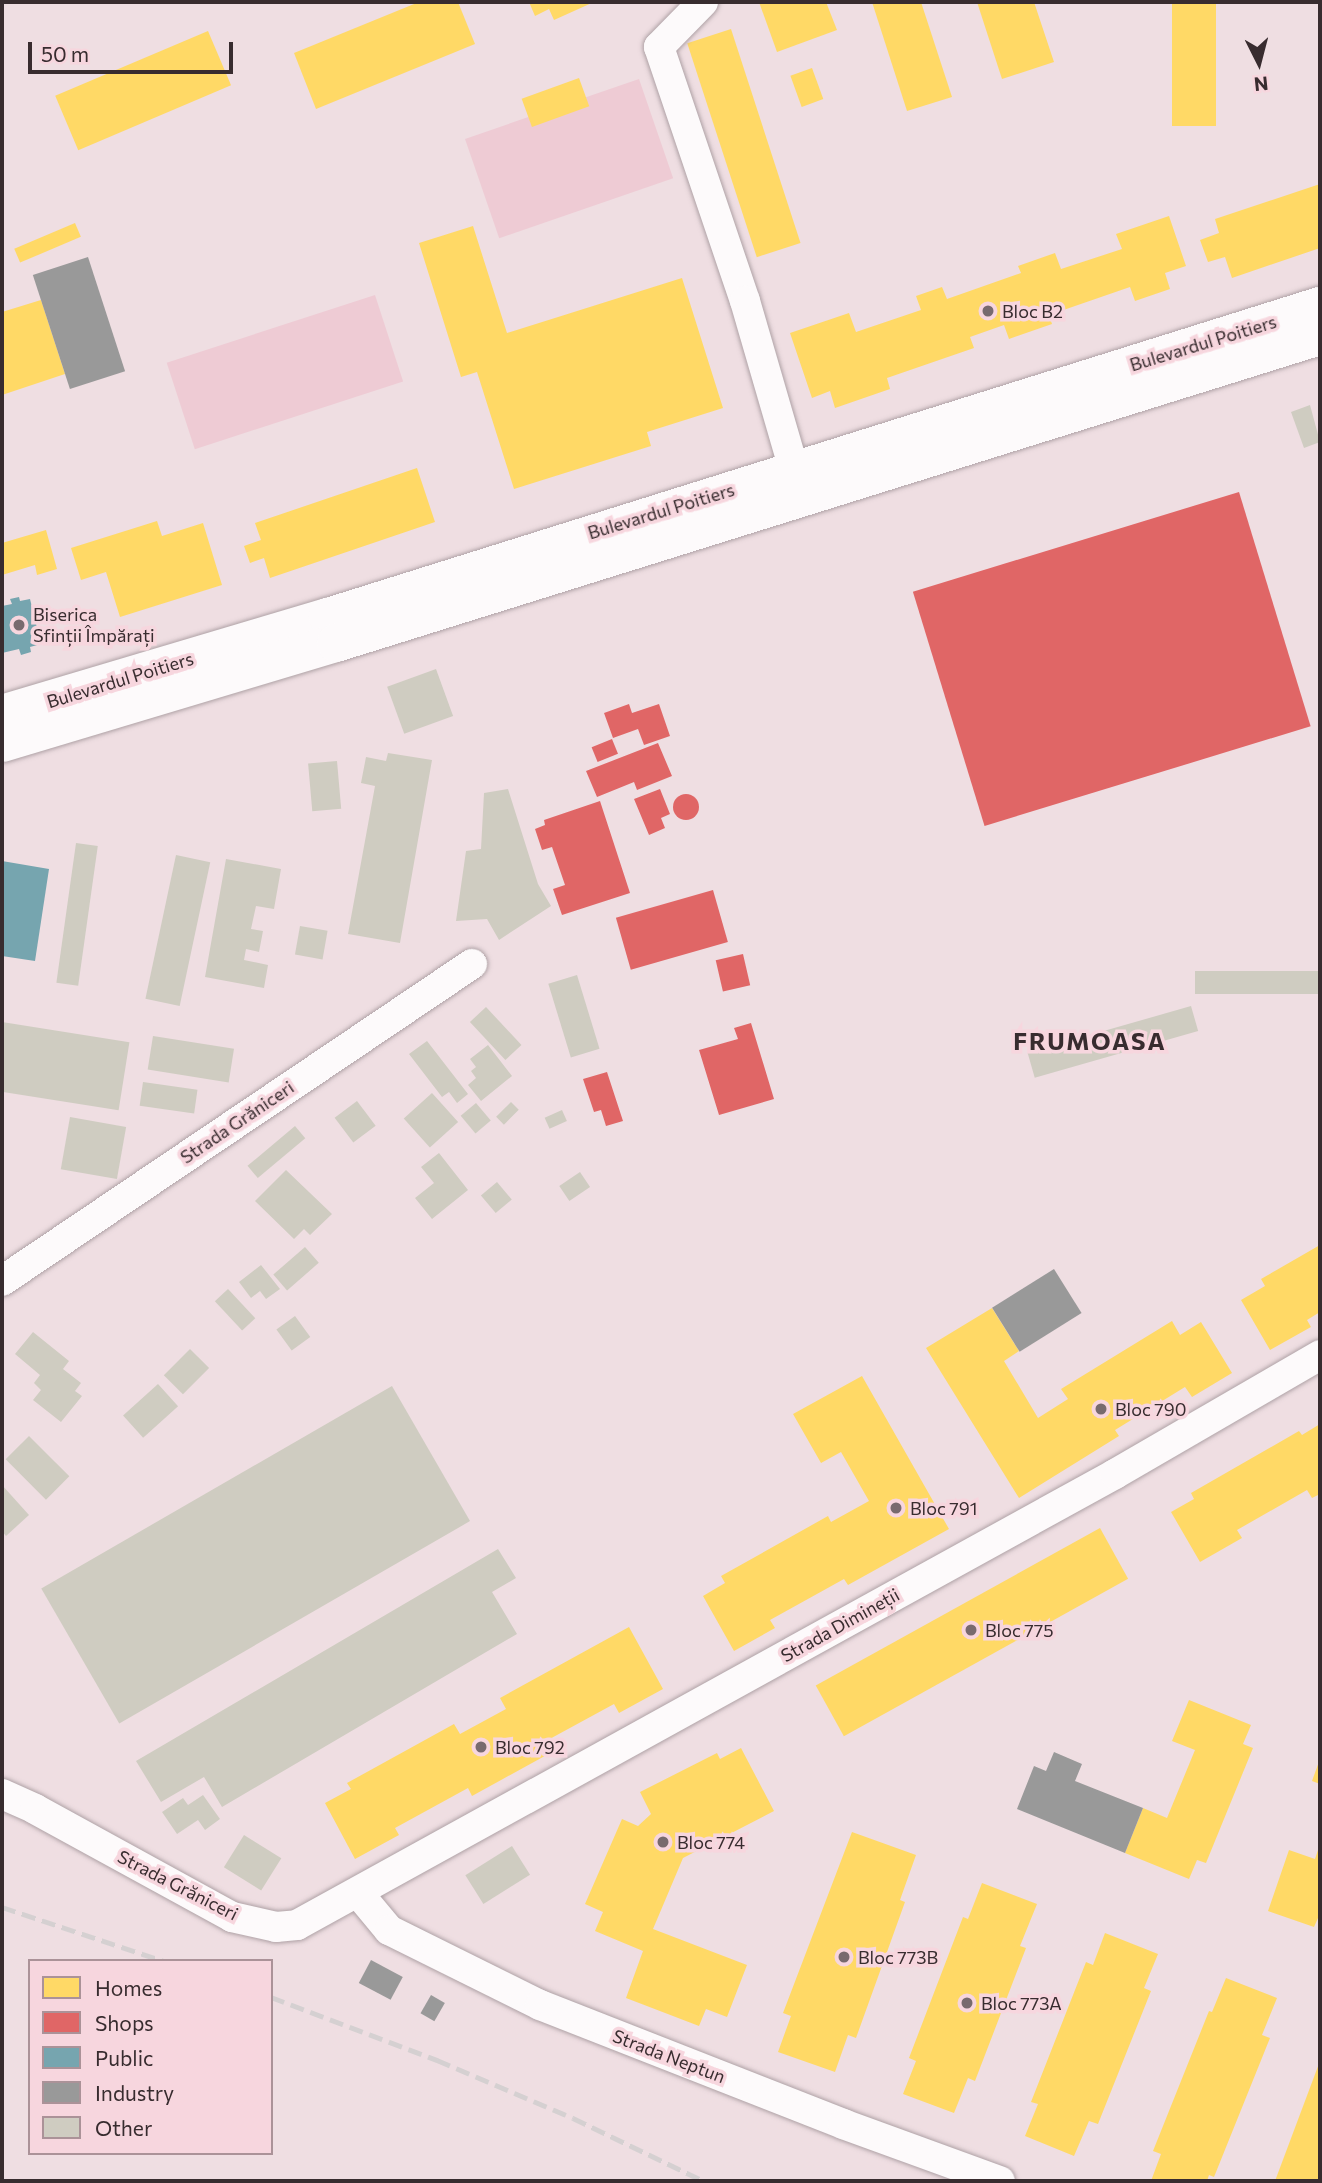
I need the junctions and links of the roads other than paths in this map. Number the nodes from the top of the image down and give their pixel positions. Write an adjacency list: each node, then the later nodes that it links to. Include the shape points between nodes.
1 (703, 2): 4 (street, via 659,47 745,302)
2 (1320, 306): 4 (main road, Bulevardul Poitiers)
3 (1320, 336): 6 (main road, Bulevardul Poitiers)
4 (794, 470): 5 (main road, Bulevardul Poitiers)
5 (2, 714)
6 (2, 743)
7 (472, 964): 8 (street, Strada Grăniceri)
8 (2, 1281)
9 (1320, 1355): 11 (street, Strada Dimineții)
10 (2, 1794): 11 (street, Strada Grăniceri, via 232,1917 276,1927 298,1925)
11 (359, 1894): 12 (street, Strada Neptun, via 389,1930 540,2005)
12 (1000, 2181)

